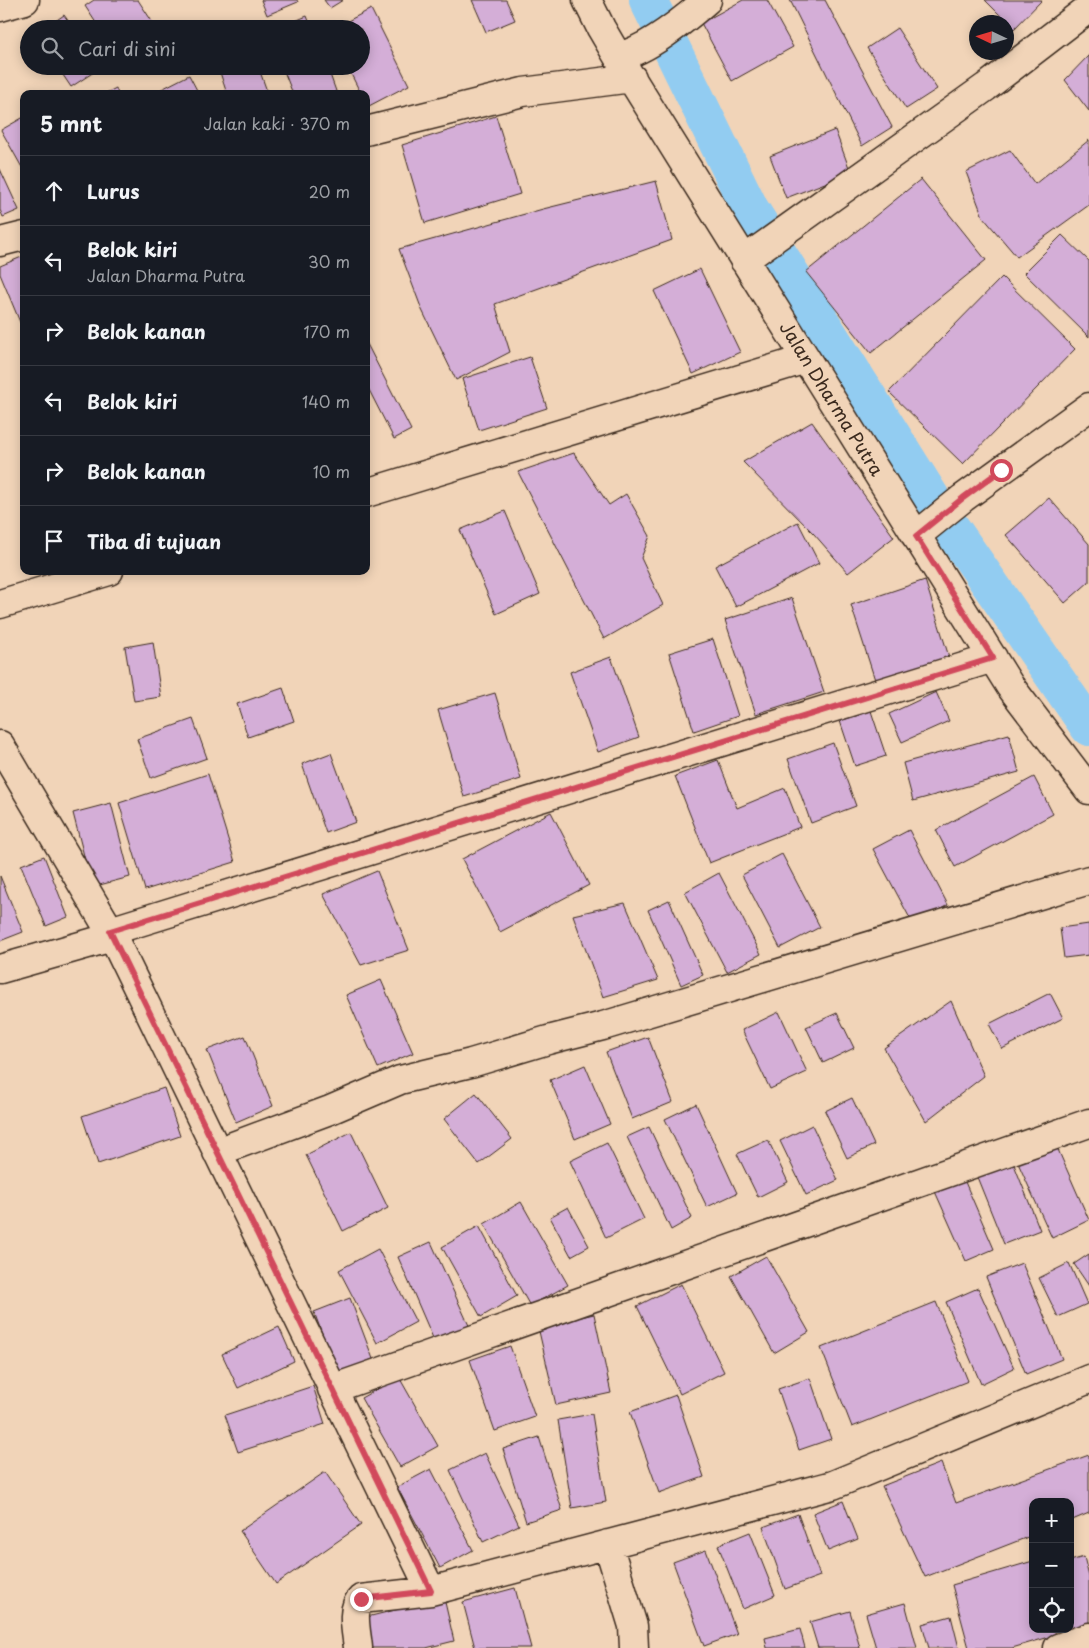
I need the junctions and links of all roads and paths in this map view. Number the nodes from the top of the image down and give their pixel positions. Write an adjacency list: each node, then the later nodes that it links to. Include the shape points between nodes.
1 (25, 0): 4 (street)
2 (587, 0): 6 (street, Jalan Dharma Putra, via 600,28)
3 (707, 0): 6 (street)
4 (0, 7)
5 (1089, 8): 10 (street)
6 (627, 63): 7 (street); 10 (street, Jalan Dharma Putra)
7 (370, 130)
8 (20, 237): 9 (street)
9 (0, 242)
10 (764, 246): 11 (street, Jalan Dharma Putra)
11 (806, 359): 13 (street); 14 (street, Jalan Dharma Putra)
12 (1089, 407): 14 (street)
13 (370, 492)
14 (925, 529): 17 (street, Jalan Dharma Putra)
15 (96, 575): 16 (street)
16 (0, 604)
17 (993, 658): 19 (street, Jalan Dharma Putra, via 1010,686); 21 (street)
18 (0, 745): 21 (street)
19 (1089, 790)
20 (1089, 880): 24 (street, via 612,1024 400,1080)
21 (111, 934): 22 (street); 24 (street)
22 (0, 969)
23 (1089, 1123): 26 (street)
24 (217, 1152): 26 (street)
25 (1089, 1379): 27 (street, via 833,1485)
26 (332, 1389): 28 (street)
27 (608, 1544): 28 (street); 31 (street, via 633,1626)
28 (431, 1591): 30 (street, via 361,1599 355,1610)
29 (1089, 1636): 32 (street)
30 (358, 1648)
31 (634, 1648)
32 (1058, 1648)

